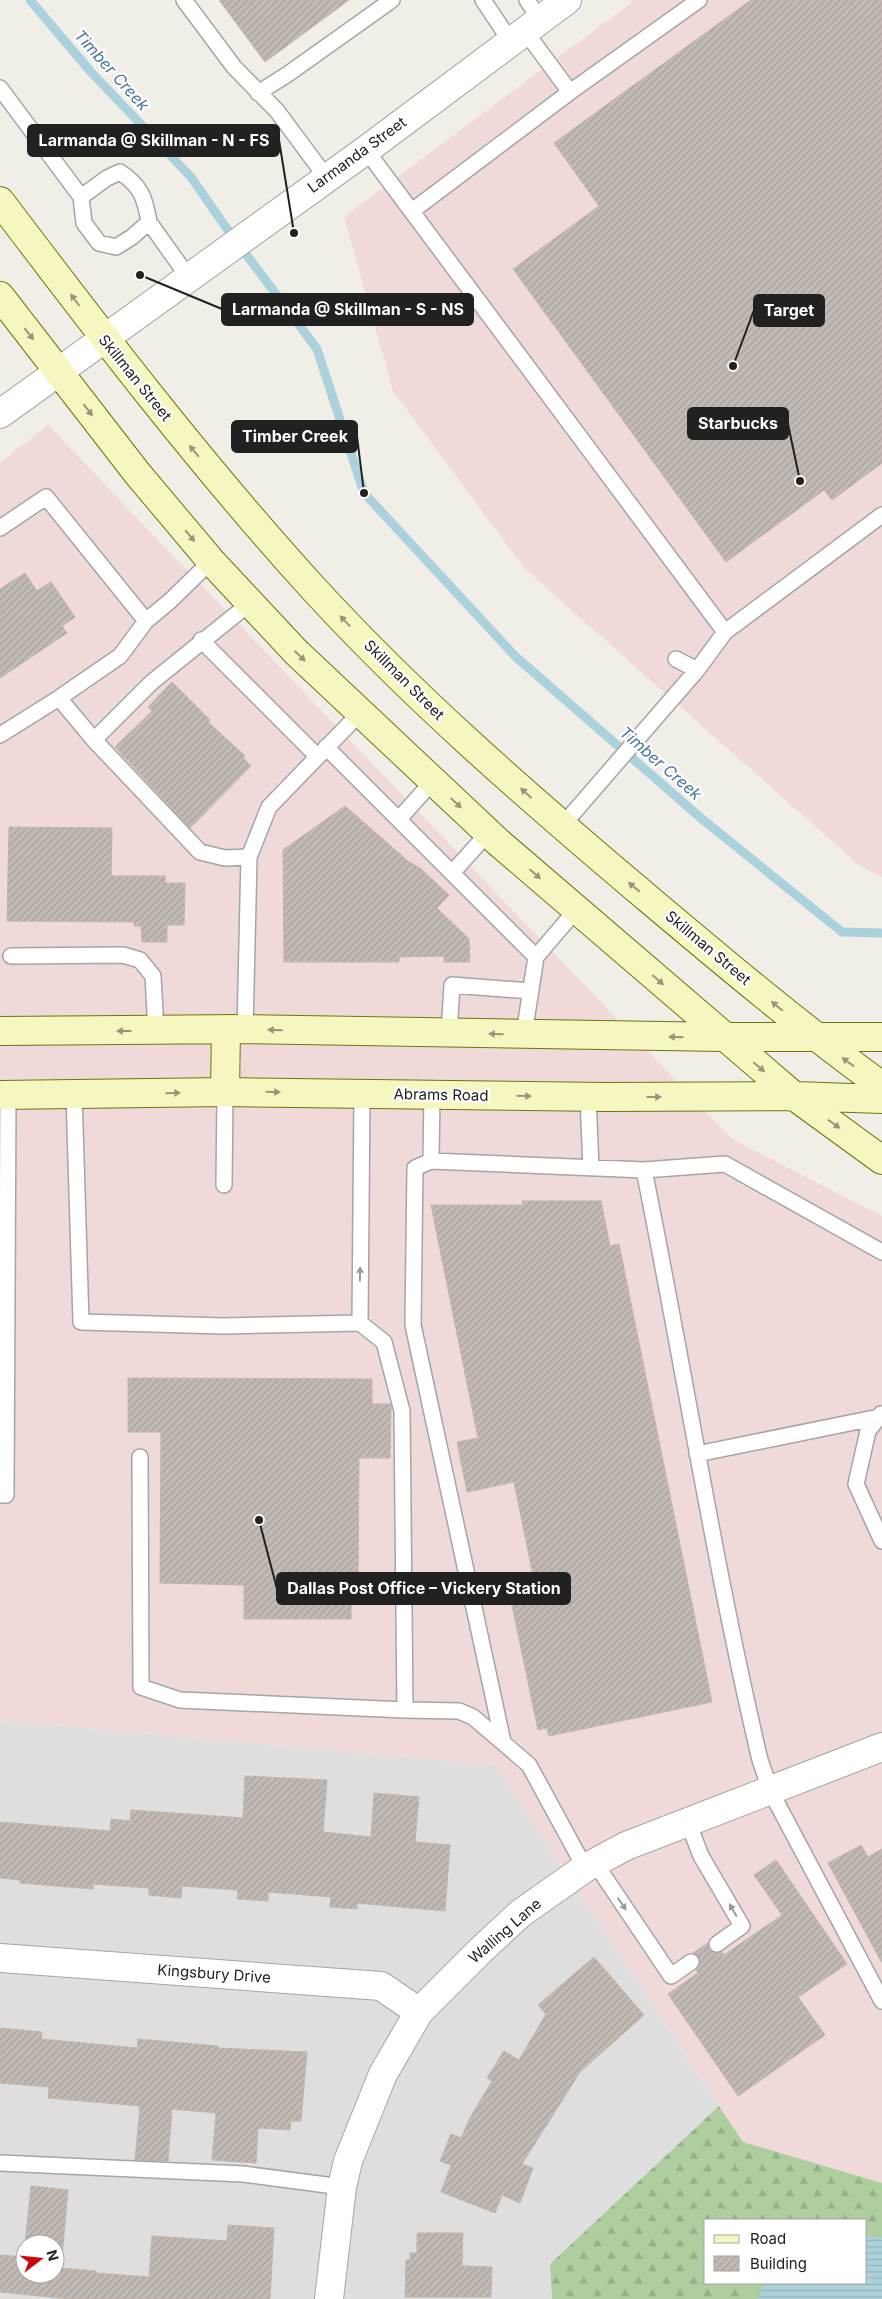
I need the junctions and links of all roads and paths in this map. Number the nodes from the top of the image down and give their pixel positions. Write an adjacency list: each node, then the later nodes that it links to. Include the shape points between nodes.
1 (184, 0): 9 (lane, via 234,67)
2 (392, 0): 9 (lane)
3 (483, 0): 6 (lane)
4 (567, 0): 6 (street, Larmanda Street)
5 (699, 0): 8 (lane)
6 (526, 23): 8 (lane); 10 (street, Larmanda Street)
7 (0, 88): 12 (lane)
8 (570, 92): 14 (lane)
9 (258, 93): 11 (lane, via 277,110)
10 (366, 150): 11 (street, Larmanda Street); 14 (lane)
11 (326, 178): 16 (street, Larmanda Street)
12 (81, 197): 15 (lane, via 120,172 134,182 146,202); 15 (lane, via 84,223 99,243 116,247)
13 (0, 201): 18 (main road, Skillman Street, one-way to 13)
14 (412, 211): 26 (lane)
15 (149, 222): 16 (lane)
16 (184, 282): 18 (street, Larmanda Street)
17 (0, 296): 19 (main road, one-way to 19)
18 (104, 339): 19 (street, Larmanda Street); 37 (main road, Skillman Street, one-way to 18, via 425,703 314,589 191,448)
19 (58, 371): 20 (street, Larmanda Street); 23 (main road, one-way to 23)
20 (0, 414)
21 (882, 515): 26 (lane)
22 (0, 528): 25 (lane, via 46,497)
23 (211, 561): 24 (main road); 25 (lane)
24 (250, 603): 27 (lane); 31 (main road, one-way to 31)
25 (146, 621): 30 (lane, via 120,656)
26 (724, 632): 29 (lane)
27 (201, 640): 33 (lane, via 152,682); 34 (lane)
28 (676, 659): 29 (lane)
29 (698, 670): 37 (lane)
30 (58, 698): 32 (lane); 33 (lane)
31 (360, 713): 34 (lane); 35 (main road)
32 (0, 735)
33 (94, 740): 39 (lane, via 200,852 225,858)
34 (321, 751): 36 (lane); 39 (lane, via 269,807)
35 (433, 782): 36 (lane); 38 (main road, one-way to 38)
36 (399, 819): 40 (lane)
37 (562, 826): 50 (main road, Skillman Street, one-way to 37)
38 (488, 833): 40 (lane); 41 (main road, one-way to 41)
39 (249, 857): 45 (lane)
40 (452, 873): 43 (lane)
41 (576, 910): 43 (lane); 52 (main road, one-way to 52)
42 (11, 956): 47 (lane, via 124,955 140,960 153,976)
43 (536, 957): 44 (lane)
44 (531, 991): 48 (lane, via 452,985); 49 (lane)
45 (235, 1029): 47 (main road); 48 (main road, one-way to 45); 54 (main road)
46 (0, 1031): 47 (main road, one-way to 46)
47 (156, 1031)
48 (449, 1033): 49 (main road, one-way to 48)
49 (524, 1034): 52 (main road, one-way to 49)
50 (814, 1037): 51 (main road); 52 (main road); 53 (main road, Skillman Street, one-way to 50)
51 (882, 1037)
52 (724, 1038): 60 (main road, one-way to 60)
53 (882, 1086)
54 (224, 1092): 55 (main road, Abrams Road, one-way to 54); 56 (main road, Abrams Road, one-way to 56); 66 (lane)
55 (74, 1094): 58 (main road, Abrams Road); 68 (lane, via 81,1322 224,1326)
56 (362, 1094): 57 (main road, Abrams Road); 68 (lane, one-way to 56)
57 (432, 1094): 59 (main road, Abrams Road, one-way to 59); 63 (lane)
58 (4, 1095): 72 (lane, via 6,1494)
59 (588, 1096): 60 (main road, Abrams Road, one-way to 60); 64 (lane)
60 (794, 1096): 61 (main road, Abrams Road); 62 (main road, one-way to 62)
61 (882, 1099)
62 (882, 1160)
63 (431, 1161): 64 (lane); 75 (lane, via 415,1168 414,1325)
64 (591, 1168): 65 (lane)
65 (644, 1170): 67 (lane, via 725,1164); 70 (lane)
66 (224, 1185)
67 (882, 1252)
68 (360, 1322): 74 (lane, via 384,1342 402,1411)
69 (880, 1414): 70 (lane); 73 (lane, via 868,1431 856,1484)
70 (697, 1454): 77 (lane, via 752,1724)
71 (140, 1456): 74 (lane, via 141,1687 180,1700)
72 (0, 1495)
73 (882, 1540)
74 (405, 1710): 75 (lane, via 459,1711 473,1716)
75 (503, 1742): 79 (lane, via 529,1765)
76 (882, 1747): 77 (street, Walling Lane)
77 (770, 1792): 78 (street, Walling Lane); 83 (lane)
78 (688, 1822): 79 (street, Walling Lane, via 626,1846); 80 (lane, one-way to 78, via 742,1926 701,1856)
79 (590, 1865): 82 (lane, one-way to 82, via 671,1976); 84 (street, Walling Lane, via 521,1913)
80 (717, 1944)
81 (0, 1958): 84 (street, Kingsbury Drive, via 381,1986)
82 (691, 1962)
83 (882, 2001)
84 (419, 2012): 86 (street, Walling Lane, via 382,2074 348,2161)
85 (0, 2163): 86 (lane, via 243,2174)
86 (342, 2187): 87 (street, Walling Lane)
87 (329, 2299)

